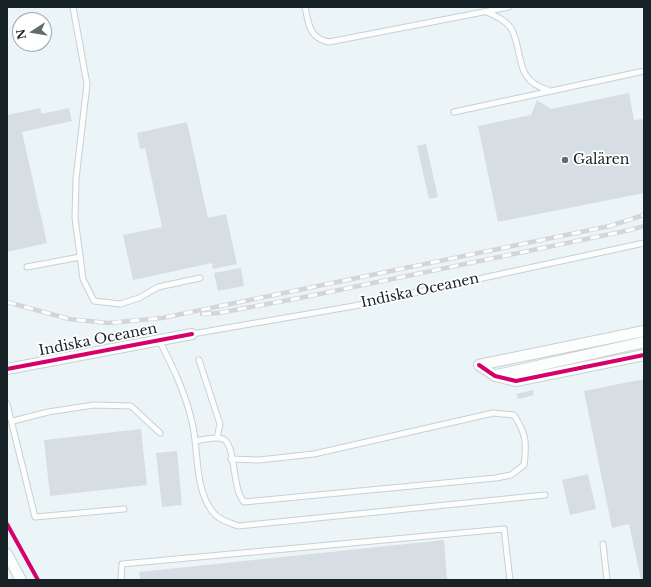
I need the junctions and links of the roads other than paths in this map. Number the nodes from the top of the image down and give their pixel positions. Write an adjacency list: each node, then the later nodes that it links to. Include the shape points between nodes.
1 (73, 7): 9 (lane, via 87,84 76,179 75,218)
2 (305, 7): 4 (lane, via 310,32 315,37 329,42)
3 (509, 7): 4 (lane)
4 (486, 12): 6 (lane, via 505,22 512,30 520,62 528,79 540,88)
5 (644, 71): 6 (lane)
6 (550, 90): 7 (lane)
7 (454, 112)
8 (644, 243): 13 (lane, Indiska Oceanen, via 354,306)
9 (80, 257): 10 (lane); 11 (lane, via 83,278 94,301 120,304 139,298 158,287)
10 (27, 267)
11 (200, 278)
12 (644, 332): 19 (street, via 479,365)
13 (192, 334): 14 (street, Indiska Oceanen)
14 (159, 340): 18 (street, Indiska Oceanen); 24 (lane, via 179,378)
15 (644, 342): 19 (street)
16 (644, 355): 19 (street, via 516,381)
17 (198, 360): 23 (lane, via 220,424)
18 (7, 369)
19 (495, 376)
20 (7, 404): 21 (lane)
21 (13, 422): 22 (lane, via 48,412 94,405 131,406); 27 (lane, via 35,517)
22 (160, 433)
23 (217, 438): 24 (lane); 25 (lane, via 229,444)
24 (195, 441): 26 (lane, via 202,492 212,511 222,520 238,526)
25 (231, 459): 25 (lane, via 240,498 244,502 511,475 524,465 526,444 523,429 514,415 493,413 314,454 259,460)
26 (545, 495)
27 (124, 509)
28 (603, 544): 33 (lane)
29 (7, 554): 30 (street)
30 (21, 580)
31 (121, 580): 32 (lane, via 122,564 504,529)
32 (510, 580)
33 (607, 580)

